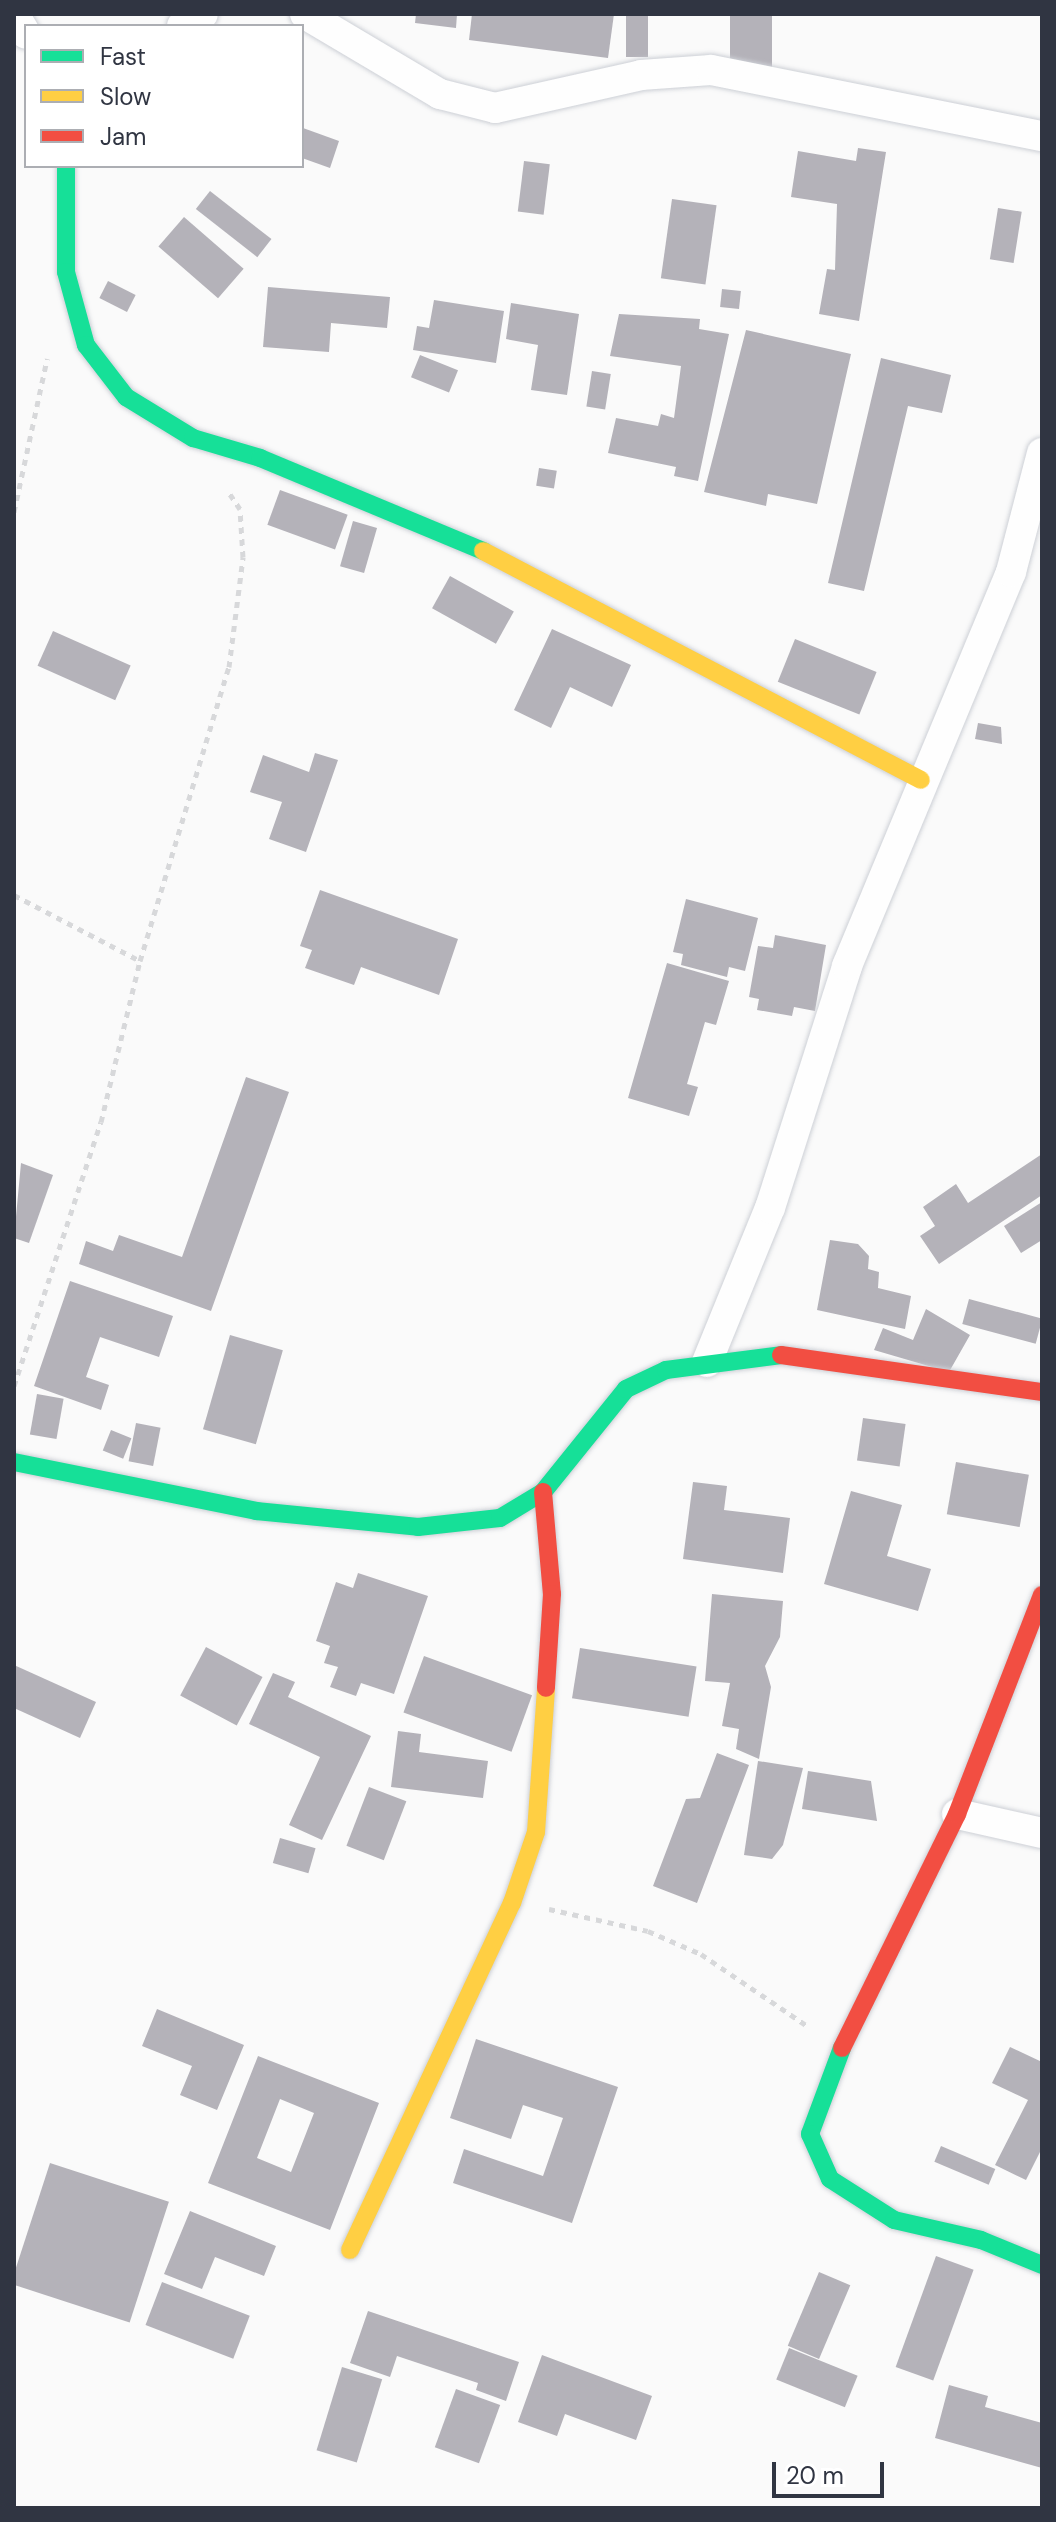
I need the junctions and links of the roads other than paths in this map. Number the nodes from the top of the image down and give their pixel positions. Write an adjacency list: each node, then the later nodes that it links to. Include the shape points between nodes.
1 (203, 14): 3 (street)
2 (305, 14): 4 (street, via 440,94 495,108 641,75 711,70)
3 (186, 24)
4 (1042, 136)
5 (66, 168): 8 (street, via 66,272 86,345 126,397 193,438 260,458 513,564)
6 (1042, 453): 7 (street)
7 (1036, 514): 8 (street)
8 (921, 780): 9 (street, via 837,993 770,1208)
9 (707, 1362): 10 (street, via 770,1354 858,1361); 12 (street, via 626,1389)
10 (1042, 1392)
11 (14, 1462): 12 (street, via 256,1511 418,1527 500,1518)
12 (543, 1492): 16 (street, via 552,1594 536,1832 512,1903)
13 (1042, 1595): 14 (street)
14 (957, 1814): 15 (street); 17 (street, via 843,2044 810,2134 830,2179 894,2220 981,2240)
15 (1042, 1833)
16 (350, 2250)
17 (1042, 2265)

